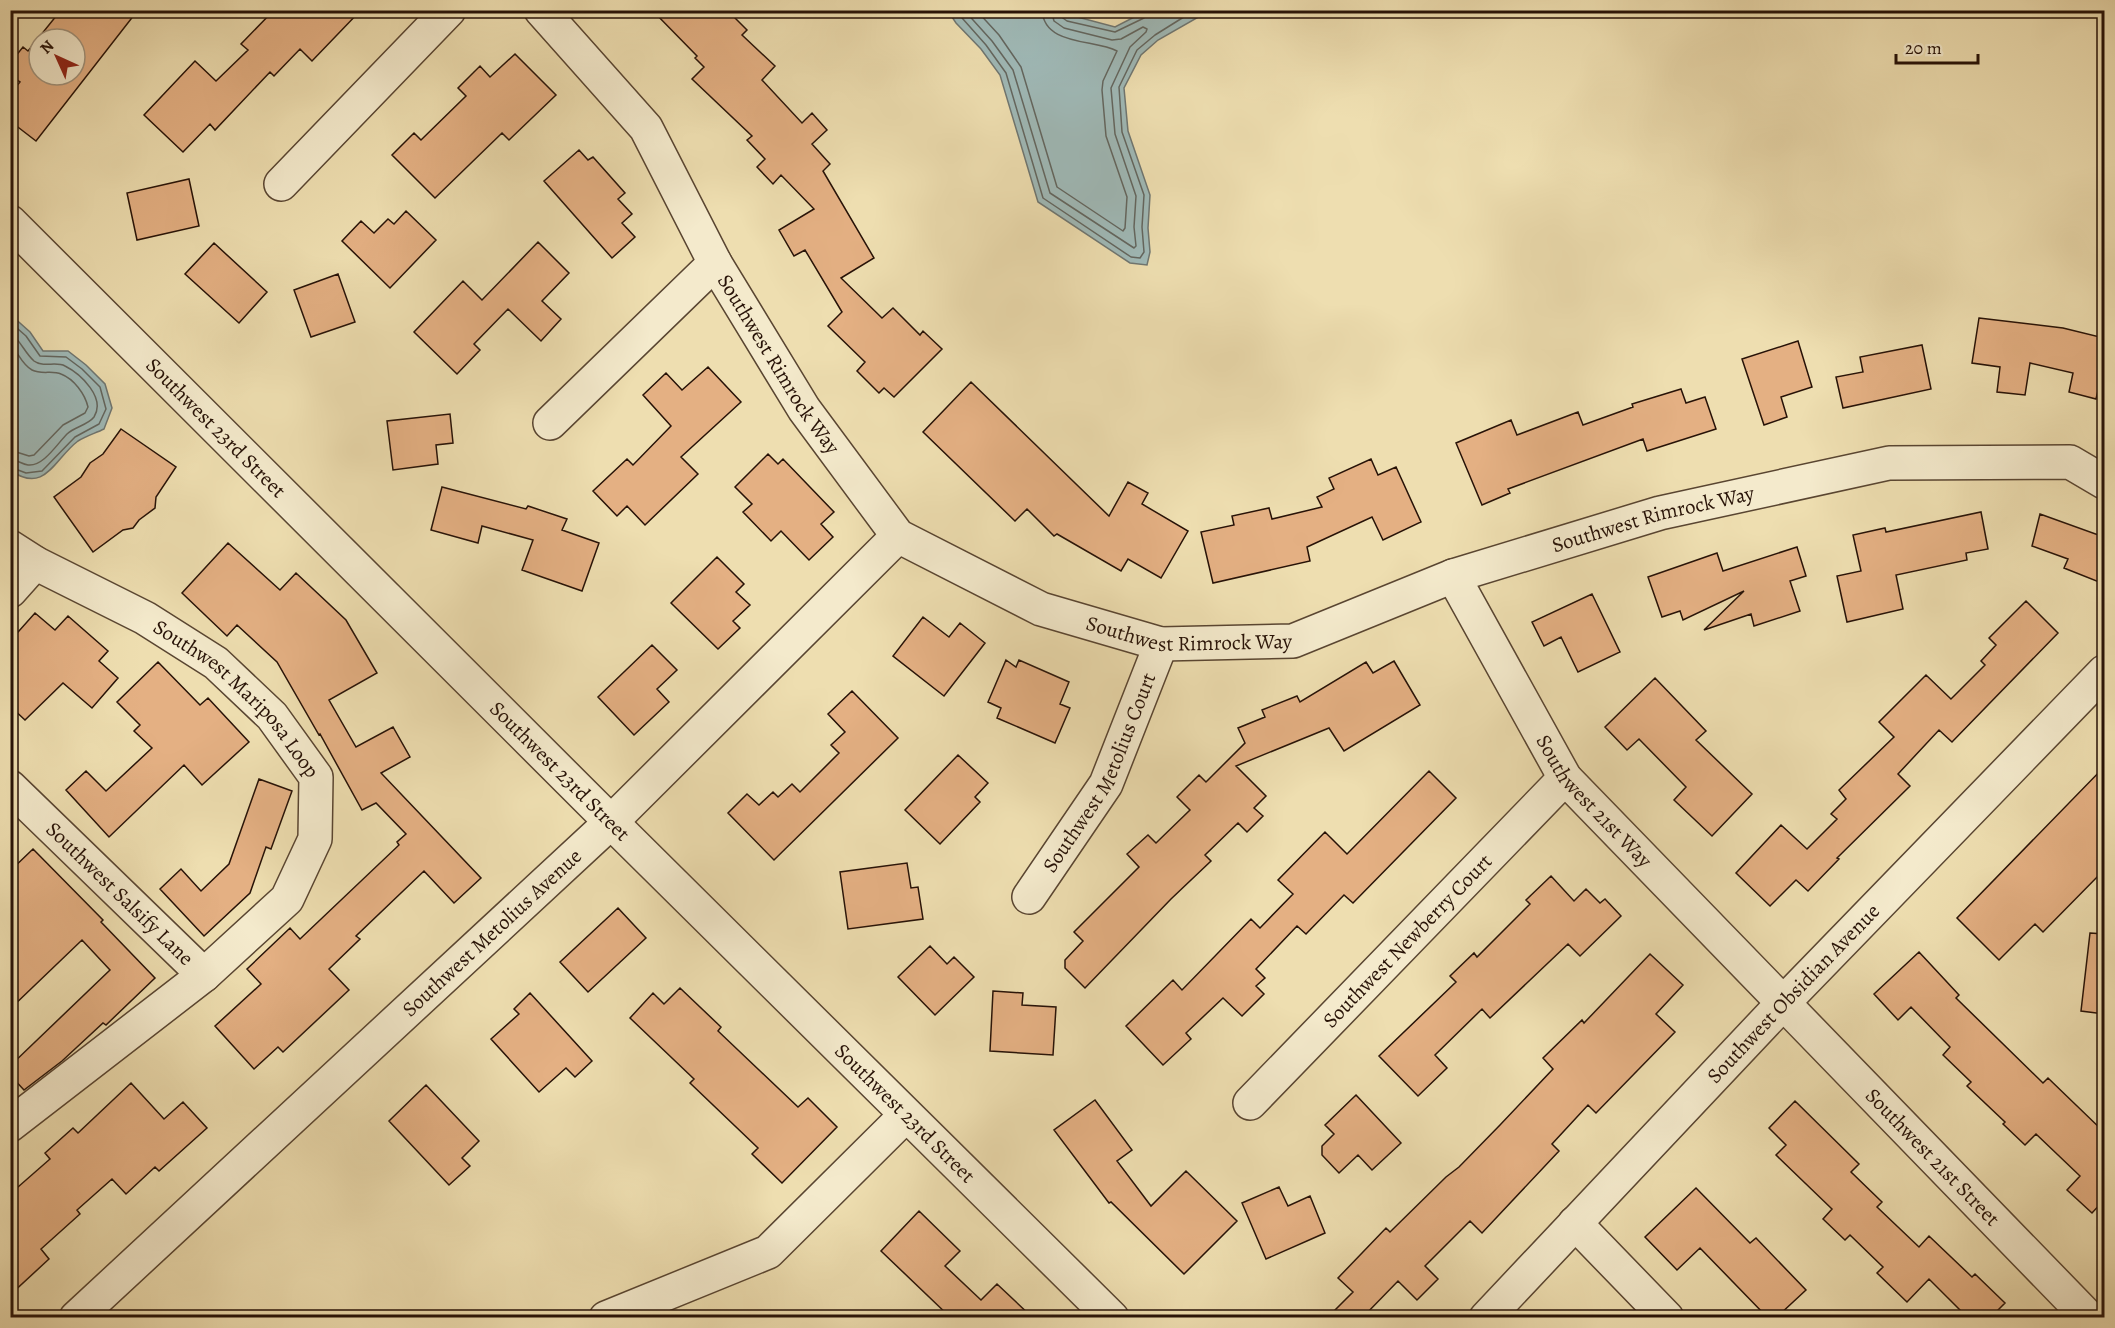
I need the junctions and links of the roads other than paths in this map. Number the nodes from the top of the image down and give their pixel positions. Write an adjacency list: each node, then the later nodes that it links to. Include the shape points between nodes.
1 (449, 10): 3 (street)
2 (541, 10): 5 (street, Southwest Rimrock Way, via 646,128)
3 (280, 183)
4 (14, 231): 16 (street, Southwest 23rd Street)
5 (715, 263): 6 (street); 8 (street, Southwest Rimrock Way, via 804,409)
6 (550, 423)
7 (2104, 482): 10 (street, Southwest Rimrock Way, via 2070,462 1889,464 1660,513)
8 (898, 536): 12 (street, Southwest Rimrock Way, via 1041,609); 16 (street, Southwest Metolius Avenue)
9 (23, 555): 11 (street); 18 (street, Southwest Mariposa Loop, via 145,618 216,663 273,716 316,777 315,839 287,898)
10 (1453, 576): 12 (street, Southwest Rimrock Way, via 1293,641); 14 (street, Southwest 21st Way)
11 (10, 591)
12 (1161, 644): 17 (street, Southwest Metolius Court, via 1106,784)
13 (2104, 672): 19 (street, Southwest Obsidian Avenue)
14 (1565, 778): 19 (street, Southwest 21st Way); 20 (street, Southwest Newberry Court)
15 (10, 787): 18 (street, Southwest Salsify Lane)
16 (611, 822): 21 (street, Southwest 23rd Street); 24 (street, Southwest Metolius Avenue)
17 (1029, 897)
18 (204, 975): 22 (street, Southwest Mariposa Loop)
19 (1781, 998): 23 (street, Southwest Obsidian Avenue); 29 (street, Southwest 21st Street)
20 (1250, 1103)
21 (906, 1115): 25 (street, via 768,1252); 26 (street, Southwest 23rd Street)
22 (10, 1125)
23 (1575, 1223): 27 (street, Southwest Obsidian Avenue); 28 (street)
24 (76, 1317)
25 (606, 1317)
26 (1112, 1317)
27 (1485, 1317)
28 (1666, 1317)
29 (2089, 1317)

